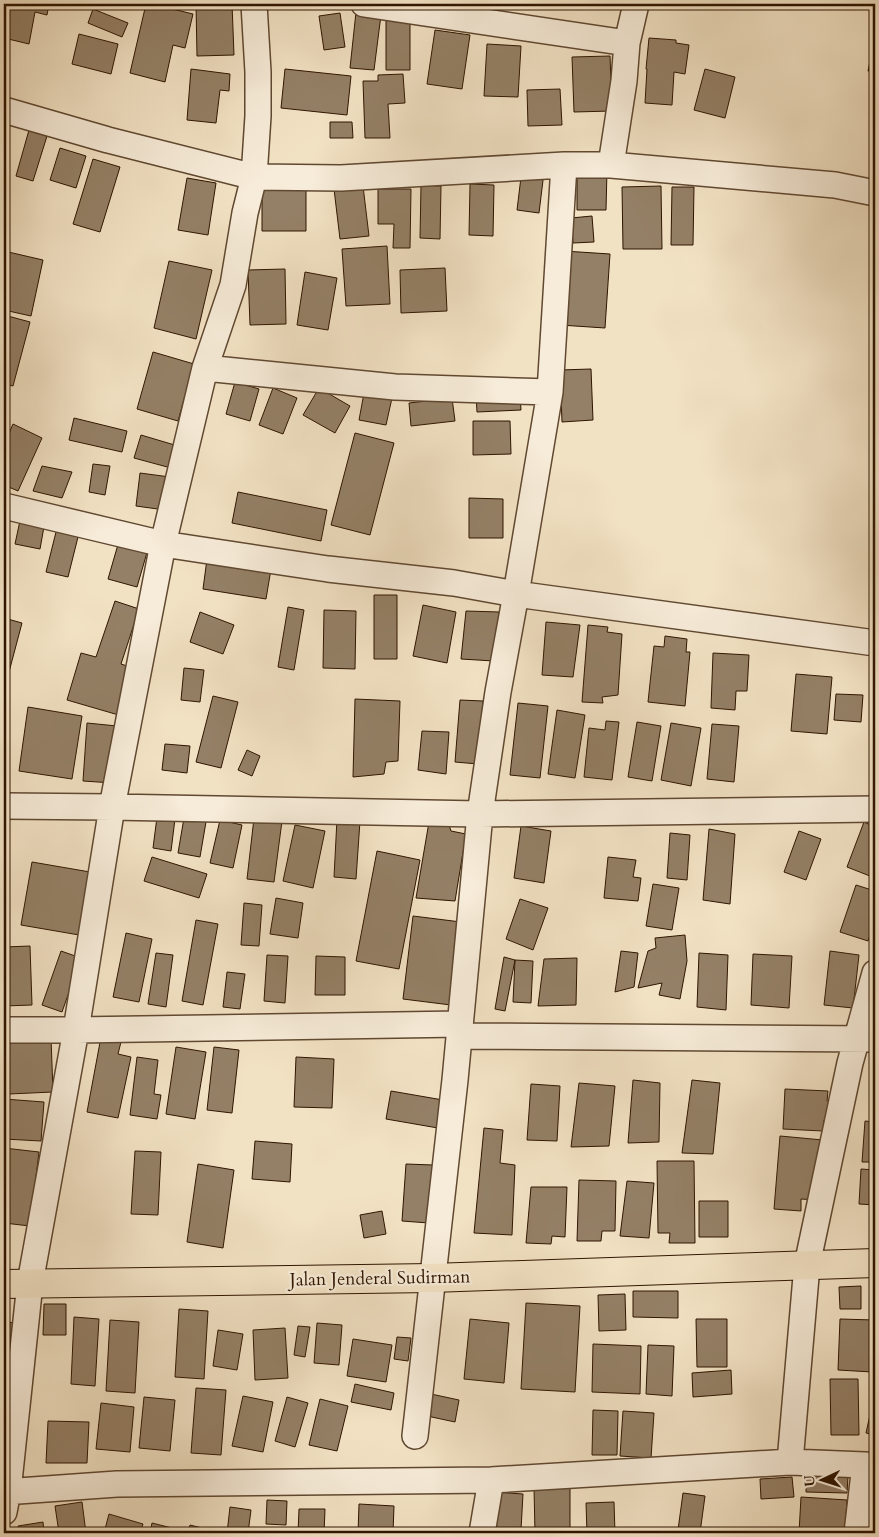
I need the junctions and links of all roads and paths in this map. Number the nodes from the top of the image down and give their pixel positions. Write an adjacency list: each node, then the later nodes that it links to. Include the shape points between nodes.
1 (254, 4): 8 (street, via 258,116)
2 (364, 4): 4 (street)
3 (636, 4): 4 (street)
4 (627, 44): 7 (street)
5 (4, 110): 8 (street)
6 (564, 164): 7 (street); 8 (street, via 341,178); 11 (street)
7 (611, 165): 9 (street, via 835,185)
8 (254, 177): 10 (street, via 232,285)
9 (875, 193)
10 (205, 368): 11 (street, via 395,387); 13 (street)
11 (550, 392): 14 (street)
12 (4, 506): 13 (street)
13 (163, 544): 14 (street, via 328,570 454,583); 17 (street)
14 (516, 594): 15 (street); 19 (street)
15 (875, 643)
16 (4, 806): 17 (street)
17 (112, 807): 19 (street); 22 (street)
18 (875, 809): 19 (street)
19 (480, 814): 23 (street)
20 (875, 974): 24 (street)
21 (4, 1030): 22 (street)
22 (76, 1030): 23 (street); 28 (street)
23 (460, 1030): 24 (street); 27 (street)
24 (866, 1039): 26 (street, via 850,1063)
25 (875, 1263): 26 (highway, Jalan Jenderal Sudirman)
26 (807, 1265): 27 (highway, Jalan Jenderal Sudirman); 30 (street)
27 (432, 1278): 28 (highway, Jalan Jenderal Sudirman); 29 (street)
28 (17, 1284): 33 (street)
29 (415, 1436)
30 (790, 1462): 31 (street); 32 (street)
31 (870, 1466): 35 (street)
32 (491, 1480): 33 (street, via 117,1484); 34 (street)
33 (5, 1498)
34 (482, 1533)
35 (857, 1533)

